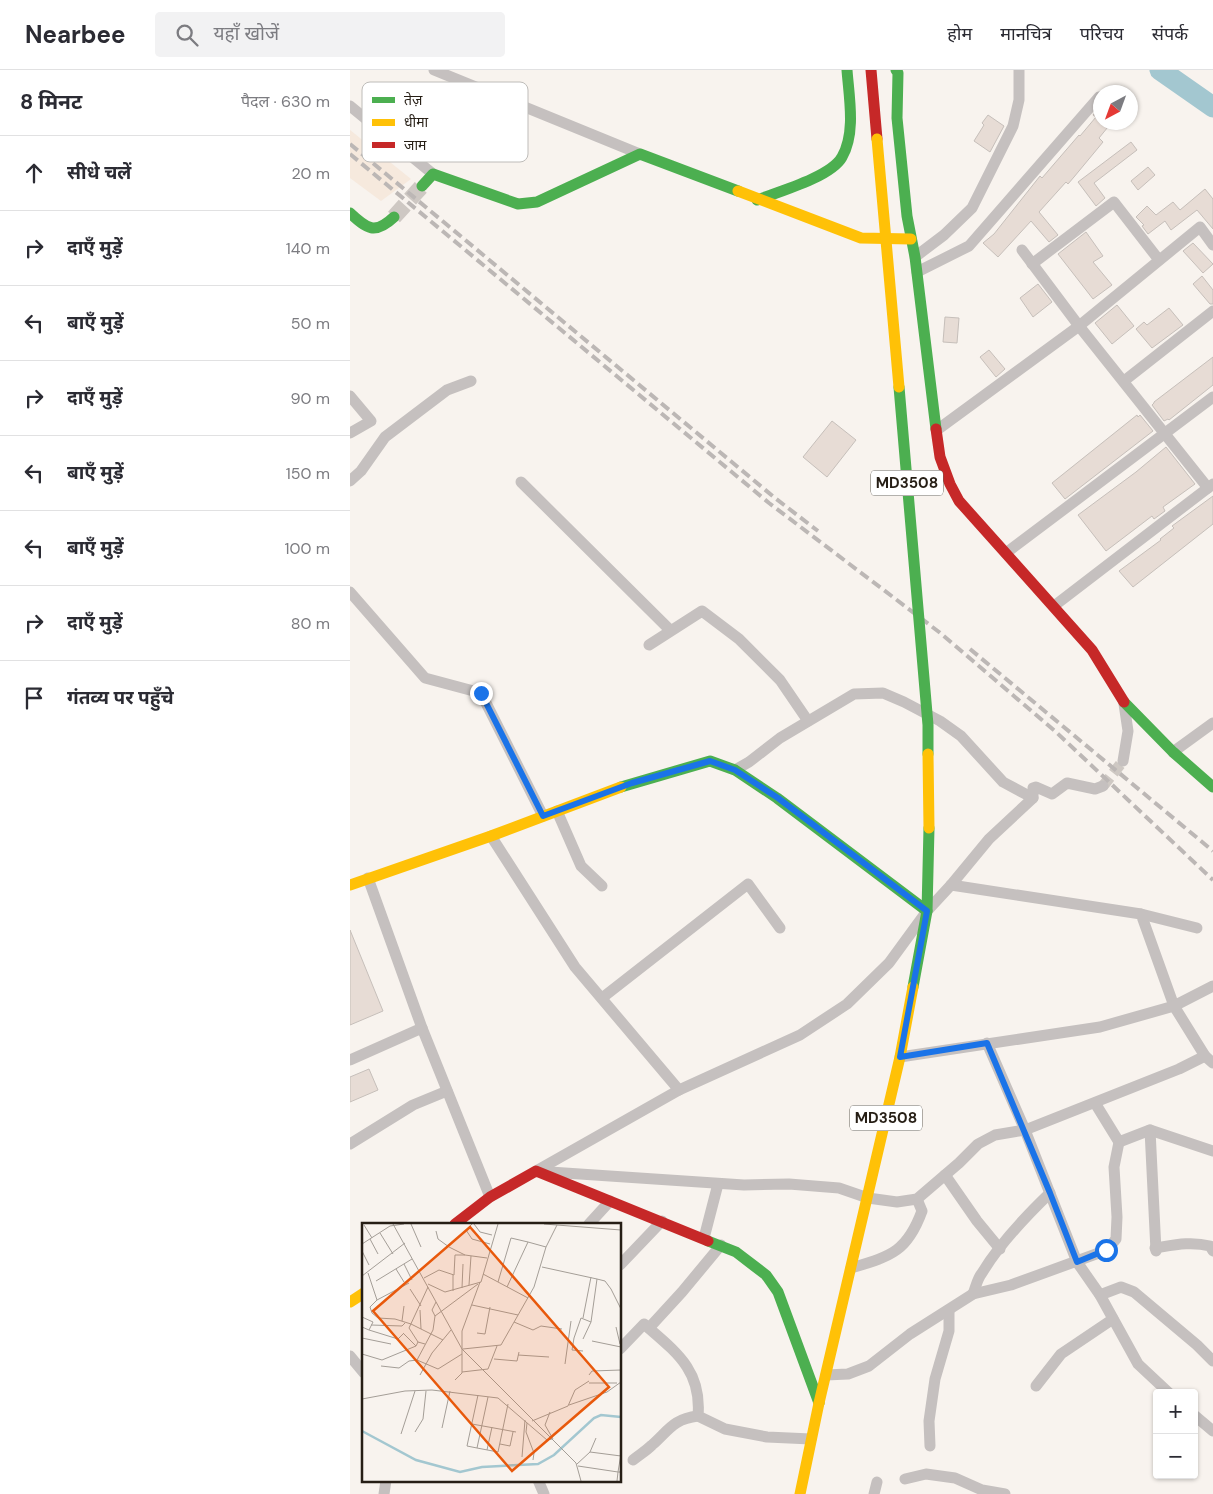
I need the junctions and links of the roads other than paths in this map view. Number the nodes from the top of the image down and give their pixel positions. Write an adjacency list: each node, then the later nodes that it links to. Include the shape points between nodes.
1 (434, 70): 6 (street)
2 (847, 70): 15 (main road, via 848,139 842,159 820,175)
3 (871, 70): 60 (main road, MD3508, bridge, via 928,725)
4 (896, 70): 18 (main road, via 897,118)
5 (1019, 70): 21 (street, via 1019,100 1012,126 972,208)
6 (463, 82)
7 (1093, 104): 24 (street, via 969,246)
8 (350, 106): 10 (street)
9 (528, 108): 11 (street)
10 (362, 116)
11 (640, 154): 13 (main road, via 538,202 518,204); 15 (main road)
12 (418, 162): 13 (street)
13 (433, 174): 14 (main road)
14 (422, 186)
15 (757, 200): 18 (main road, via 861,238)
16 (350, 213): 17 (main road, via 364,226 375,230 385,227)
17 (394, 217)
18 (911, 239): 21 (main road)
19 (1213, 245): 22 (street, via 1200,227)
20 (1022, 250): 23 (street)
21 (915, 257): 24 (main road)
22 (1159, 260): 23 (street, via 1114,202); 26 (street)
23 (1032, 264): 26 (street)
24 (917, 272): 32 (main road)
25 (1213, 311): 28 (street)
26 (1079, 326): 28 (street); 32 (street)
27 (471, 381): 35 (street, via 446,390)
28 (1124, 381): 34 (street)
29 (350, 396): 31 (street)
30 (1213, 397): 34 (street)
31 (371, 421): 33 (street); 35 (street)
32 (937, 430): 39 (main road, via 940,457 959,501)
33 (350, 433)
34 (1166, 433): 38 (street); 39 (street)
35 (385, 437): 36 (street, via 362,471)
36 (350, 481)
37 (521, 482): 42 (street)
38 (1211, 486): 41 (street)
39 (1006, 553): 41 (main road)
40 (350, 592): 54 (street, via 425,678 481,693)
41 (1054, 606): 44 (main road, via 1092,650)
42 (670, 630): 43 (street); 45 (street, via 702,611 738,639 780,680)
43 (649, 645)
44 (1124, 702): 47 (main road); 48 (street, via 1128,731)
45 (808, 721): 49 (street); 52 (street, via 854,694 883,693 940,721 961,736 1003,782)
46 (1213, 723): 47 (street)
47 (1174, 752): 51 (main road)
48 (1123, 761)
49 (735, 770): 53 (main road, via 710,761 632,783); 60 (main road, via 778,798)
50 (1103, 786): 52 (street, via 1095,789 1067,783 1052,794 1036,787 1033,788)
51 (1213, 787)
52 (1033, 798): 58 (street, via 989,838)
53 (557, 811): 54 (main road); 59 (street, via 581,866)
54 (543, 816): 55 (main road)
55 (491, 836): 56 (main road); 65 (street, via 576,967)
56 (368, 878): 57 (main road); 67 (street)
57 (350, 885)
58 (951, 885): 60 (street); 61 (street)
59 (602, 886)
60 (927, 911): 69 (main road, MD3508); 72 (street, via 889,963 847,1004 800,1035)
61 (1142, 914): 63 (street); 66 (street)
62 (780, 928): 65 (street, via 748,884)
63 (1197, 928)
64 (1213, 986): 66 (street)
65 (602, 998): 72 (street)
66 (1174, 1006): 68 (street, via 1100,1027); 70 (street)
67 (422, 1028): 71 (street); 73 (street)
68 (987, 1043): 69 (street); 75 (street)
69 (900, 1057): 85 (main road, MD3508)
70 (1209, 1059): 74 (street)
71 (350, 1060)
72 (679, 1090): 80 (street)
73 (447, 1091): 78 (street, via 413,1105); 84 (street)
74 (1095, 1103): 75 (street); 77 (street)
75 (1025, 1130): 81 (street, via 995,1135 978,1144); 83 (street)
76 (1150, 1130): 77 (street); 79 (street); 94 (street, via 1155,1249 1200,1243 1210,1246)
77 (1119, 1142): 95 (street, via 1114,1167 1116,1239 1106,1250)
78 (350, 1144)
79 (1213, 1151)
80 (536, 1171): 82 (street); 84 (main road); 87 (main road)
81 (946, 1175): 86 (street); 93 (street)
82 (718, 1184): 85 (street, via 839,1188); 91 (street)
83 (1050, 1193): 93 (street); 95 (street)
84 (490, 1197): 89 (main road)
85 (868, 1198): 86 (street, via 897,1202); 97 (main road, MD3508)
86 (918, 1199): 97 (street, via 922,1211 909,1240 886,1257)
87 (610, 1200): 88 (main road); 90 (street)
88 (662, 1222): 91 (main road); 96 (street)
89 (456, 1223)
90 (590, 1223)
91 (704, 1238): 92 (main road)
92 (721, 1245): 104 (street); 106 (main road, via 766,1275 778,1292)
93 (1000, 1249): 99 (street, via 980,1274)
94 (1213, 1251)
95 (1077, 1262): 99 (street, via 1011,1285); 100 (street)
96 (621, 1265)
97 (851, 1268): 107 (main road, MD3508)
98 (362, 1294): 101 (main road)
99 (973, 1294): 102 (street)
100 (1100, 1295): 103 (street); 109 (street, via 1120,1287 1134,1292)
101 (350, 1302)
102 (949, 1310): 111 (street, via 910,1334 869,1366 848,1374); 119 (street, via 949,1331 935,1379 929,1421)
103 (1113, 1319): 112 (street, via 1061,1354); 113 (street, via 1138,1364)
104 (649, 1328): 105 (street, via 644,1324); 115 (street, via 674,1350 692,1373 699,1401)
105 (621, 1349)
106 (799, 1350): 107 (main road); 114 (main road)
107 (822, 1354): 111 (main road, MD3508)
108 (350, 1356): 110 (street)
109 (1213, 1361)
110 (362, 1371)
111 (826, 1375): 114 (main road, MD3508)
112 (1036, 1386)
113 (1165, 1389)
114 (819, 1403): 118 (main road, MD3508)
115 (698, 1416): 118 (street, via 725,1429 767,1437); 120 (street, via 675,1422)
116 (1198, 1418): 117 (street)
117 (1213, 1431)
118 (811, 1439): 124 (main road, MD3508)
119 (930, 1446)
120 (632, 1460)
121 (906, 1480): 125 (street, via 926,1474 955,1478 982,1490)
122 (539, 1482): 123 (street)
123 (544, 1494)
124 (800, 1494)
125 (1005, 1494)

